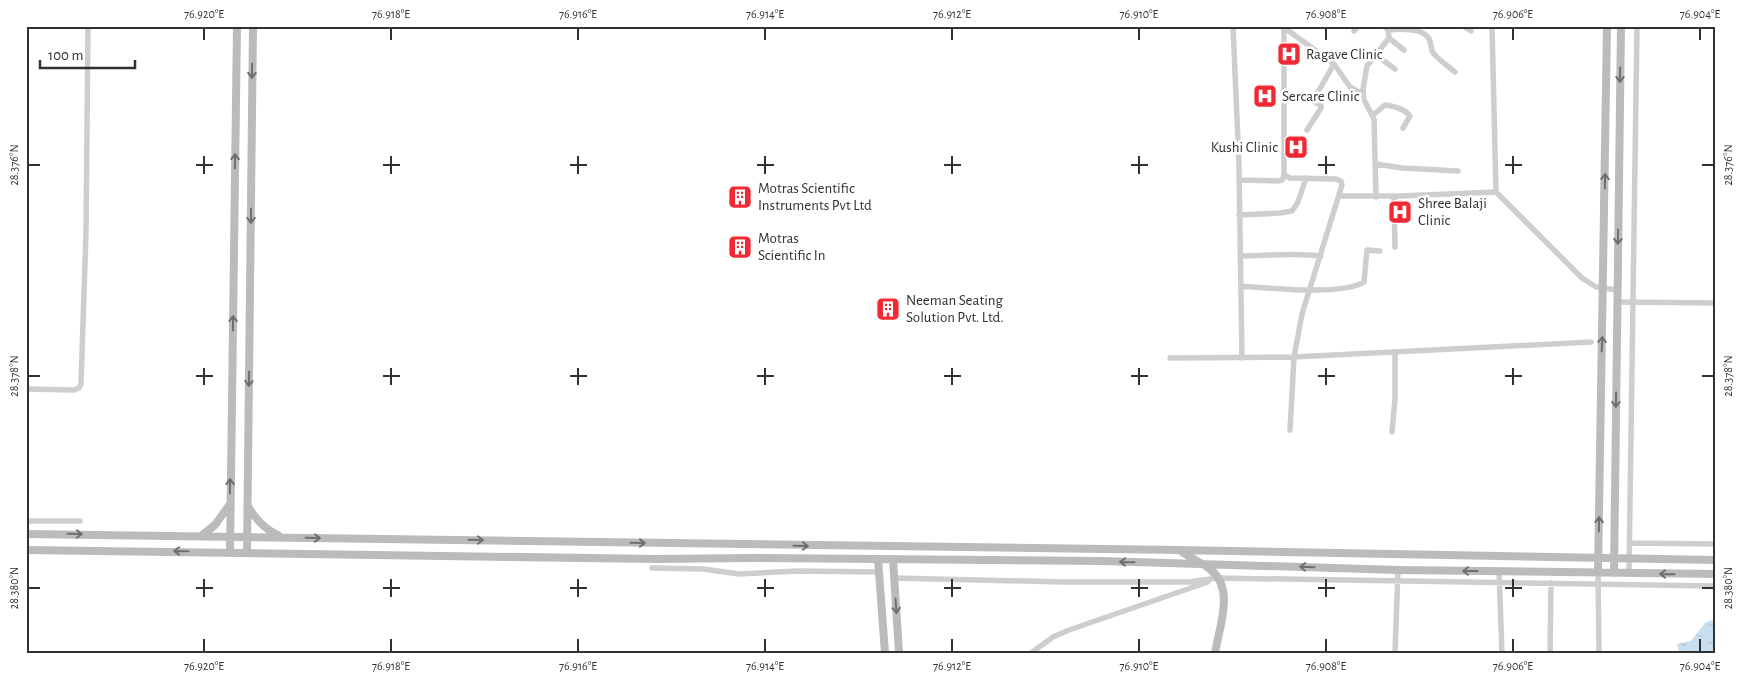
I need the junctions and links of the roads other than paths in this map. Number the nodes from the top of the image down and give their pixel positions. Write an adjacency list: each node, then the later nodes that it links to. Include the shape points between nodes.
1 (88, 26): 51 (street, via 81,384 74,390)
2 (237, 26): 54 (main road, one-way to 2)
3 (253, 26): 55 (main road, one-way to 55)
4 (1233, 26): 29 (street)
5 (1283, 26): 18 (street); 27 (street)
6 (1422, 26): 14 (street)
7 (1463, 26): 13 (street)
8 (1492, 26): 30 (street)
9 (1607, 26): 40 (main road, one-way to 9)
10 (1621, 26): 42 (main road, one-way to 42)
11 (1637, 26): 44 (street)
12 (1386, 28): 14 (street); 15 (street)
13 (1471, 31)
14 (1418, 32): 20 (street, via 1429,39 1432,53)
15 (1389, 38): 16 (street); 17 (street)
16 (1404, 50)
17 (1376, 55): 19 (street); 21 (street, via 1368,66)
18 (1334, 64): 21 (street, via 1350,87); 24 (street, via 1314,99 1321,109)
19 (1395, 69)
20 (1455, 72)
21 (1362, 94): 22 (street)
22 (1373, 115): 23 (street, via 1384,105 1394,107 1410,116); 25 (street)
23 (1403, 128)
24 (1307, 130)
25 (1376, 164): 26 (street); 33 (street)
26 (1458, 171)
27 (1284, 176): 28 (street); 29 (street, via 1278,181)
28 (1306, 178): 31 (street, via 1340,180); 34 (street, via 1292,211)
29 (1238, 180): 34 (street)
30 (1496, 192): 32 (street); 40 (street, via 1582,278)
31 (1340, 196): 33 (street); 38 (street)
32 (1394, 196): 33 (street); 35 (street)
33 (1376, 197)
34 (1240, 214): 37 (street)
35 (1396, 247)
36 (1380, 251): 41 (street, via 1367,250 1364,282 1357,286)
37 (1240, 256): 38 (street, via 1283,253); 39 (street)
38 (1320, 256): 41 (street)
39 (1241, 286): 41 (street); 50 (street)
40 (1604, 289): 42 (street); 71 (main road, one-way to 40)
41 (1309, 290): 48 (street)
42 (1617, 290): 43 (main road)
43 (1617, 302): 44 (street); 72 (main road, one-way to 72)
44 (1632, 302): 45 (street); 64 (street)
45 (1716, 303)
46 (1591, 342): 47 (street)
47 (1395, 352): 48 (street); 53 (street)
48 (1294, 357): 50 (street); 52 (street)
49 (1170, 358): 50 (street)
50 (1242, 358)
51 (26, 389)
52 (1290, 430)
53 (1392, 432)
54 (230, 504): 59 (main road, via 215,525); 60 (main road)
55 (247, 504): 61 (main road); 62 (main road, via 270,532)
56 (26, 520): 57 (street)
57 (80, 521)
58 (26, 534): 59 (main road, one-way to 59)
59 (201, 536): 60 (main road)
60 (230, 537): 61 (main road); 69 (main road)
61 (247, 537): 62 (main road); 70 (main road)
62 (283, 537): 63 (main road, one-way to 63)
63 (657, 543): 68 (main road, one-way to 68); 73 (main road)
64 (1630, 543): 65 (street); 76 (street)
65 (1716, 544)
66 (26, 550): 69 (main road, one-way to 66)
67 (1179, 550): 68 (main road); 71 (main road); 79 (main road)
68 (1154, 551): 78 (main road)
69 (230, 552): 70 (main road)
70 (247, 552): 73 (main road)
71 (1598, 558): 72 (main road); 84 (main road)
72 (1614, 558): 76 (main road); 85 (main road)
73 (657, 559): 74 (main road)
74 (878, 559): 75 (main road); 83 (main road)
75 (893, 559): 78 (main road, one-way to 75); 88 (main road)
76 (1629, 559): 77 (main road); 86 (street)
77 (1716, 560)
78 (1154, 562): 79 (main road)
79 (1199, 563): 81 (main road, one-way to 79); 89 (main road)
80 (652, 568): 83 (street, via 703,569 739,574)
81 (1398, 570): 82 (main road, one-way to 81); 90 (street)
82 (1500, 571): 84 (main road); 91 (street)
83 (879, 572): 95 (main road)
84 (1598, 572): 85 (main road); 93 (street)
85 (1614, 573): 86 (main road)
86 (1629, 573): 87 (main road, one-way to 86)
87 (1716, 574)
88 (894, 578): 89 (street, via 1189,582); 96 (main road, one-way to 96)
89 (1218, 578): 90 (street); 97 (street, via 1069,630 1052,637); 98 (main road, via 1224,602)
90 (1398, 581): 91 (street); 99 (street)
91 (1500, 582): 92 (street); 100 (street)
92 (1551, 583): 93 (street); 101 (street)
93 (1599, 584): 94 (street); 102 (street)
94 (1716, 586)
95 (885, 653)
96 (899, 653)
97 (1031, 653)
98 (1216, 653)
99 (1395, 653)
100 (1502, 653)
101 (1550, 653)
102 (1599, 653)

